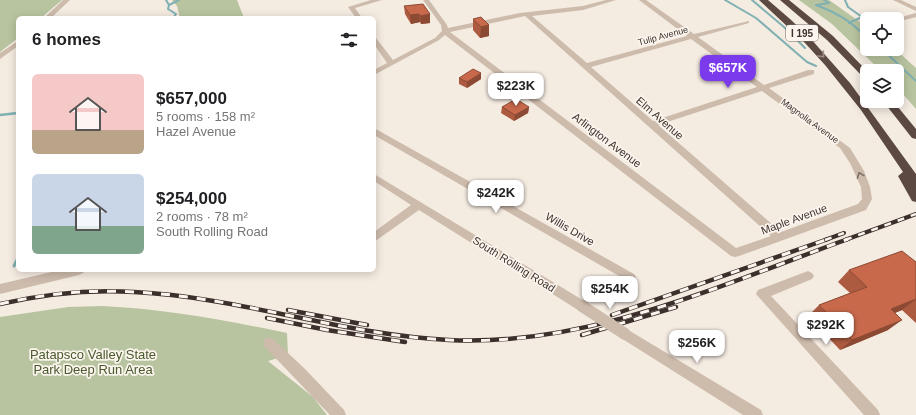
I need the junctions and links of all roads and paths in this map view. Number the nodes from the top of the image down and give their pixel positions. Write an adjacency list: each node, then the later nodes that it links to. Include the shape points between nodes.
1 (67, 0): 14 (street)
2 (379, 0): 15 (street, via 352,7)
3 (426, 0): 18 (street)
4 (612, 0): 12 (street, via 572,10)
5 (642, 0): 19 (street, Magnolia Avenue)
6 (763, 0): 38 (highway, I 195, one-way to 38, via 807,39 842,76)
7 (784, 0): 20 (highway, I 195)
8 (896, 0): 11 (street)
9 (904, 0): 10 (street)
10 (916, 6)
11 (916, 10)
12 (526, 14): 18 (street); 25 (street, Elm Avenue)
13 (916, 15): 16 (street)
14 (49, 16)
15 (358, 16)
16 (904, 18)
17 (747, 22): 19 (street, Tulip Avenue)
18 (445, 31): 24 (street, via 437,39); 44 (street, Arlington Avenue)
19 (693, 37): 25 (street, Tulip Avenue); 30 (street, Magnolia Avenue)
20 (830, 38): 26 (highway); 27 (highway, I 195)
21 (376, 42): 24 (street)
22 (16, 45): 23 (street)
23 (0, 57)
24 (391, 63): 28 (street)
25 (585, 66): 33 (street, Elm Avenue)
26 (860, 66)
27 (860, 69)
28 (376, 72)
29 (811, 72): 30 (street)
30 (763, 87): 33 (street); 41 (street, Magnolia Avenue, one-way to 30, via 867,199 867,193 854,158 844,146)
31 (894, 108): 36 (highway)
32 (901, 108): 34 (highway)
33 (650, 124): 43 (street, Elm Avenue)
34 (916, 126)
35 (376, 132): 47 (street, Willis Drive)
36 (916, 136)
37 (376, 178): 40 (street, South Rolling Road)
38 (910, 178): 39 (highway)
39 (916, 198)
40 (418, 205): 42 (street); 51 (street, South Rolling Road, bridge)
41 (862, 207): 43 (street, Maple Avenue)
42 (376, 236)
43 (780, 237): 44 (street, Maple Avenue)
44 (734, 253)
45 (71, 272): 48 (street)
46 (808, 276): 52 (street, via 762,294)
47 (630, 277)
48 (0, 289)
49 (269, 343): 50 (street)
50 (339, 415)
51 (756, 415)
52 (872, 415)

